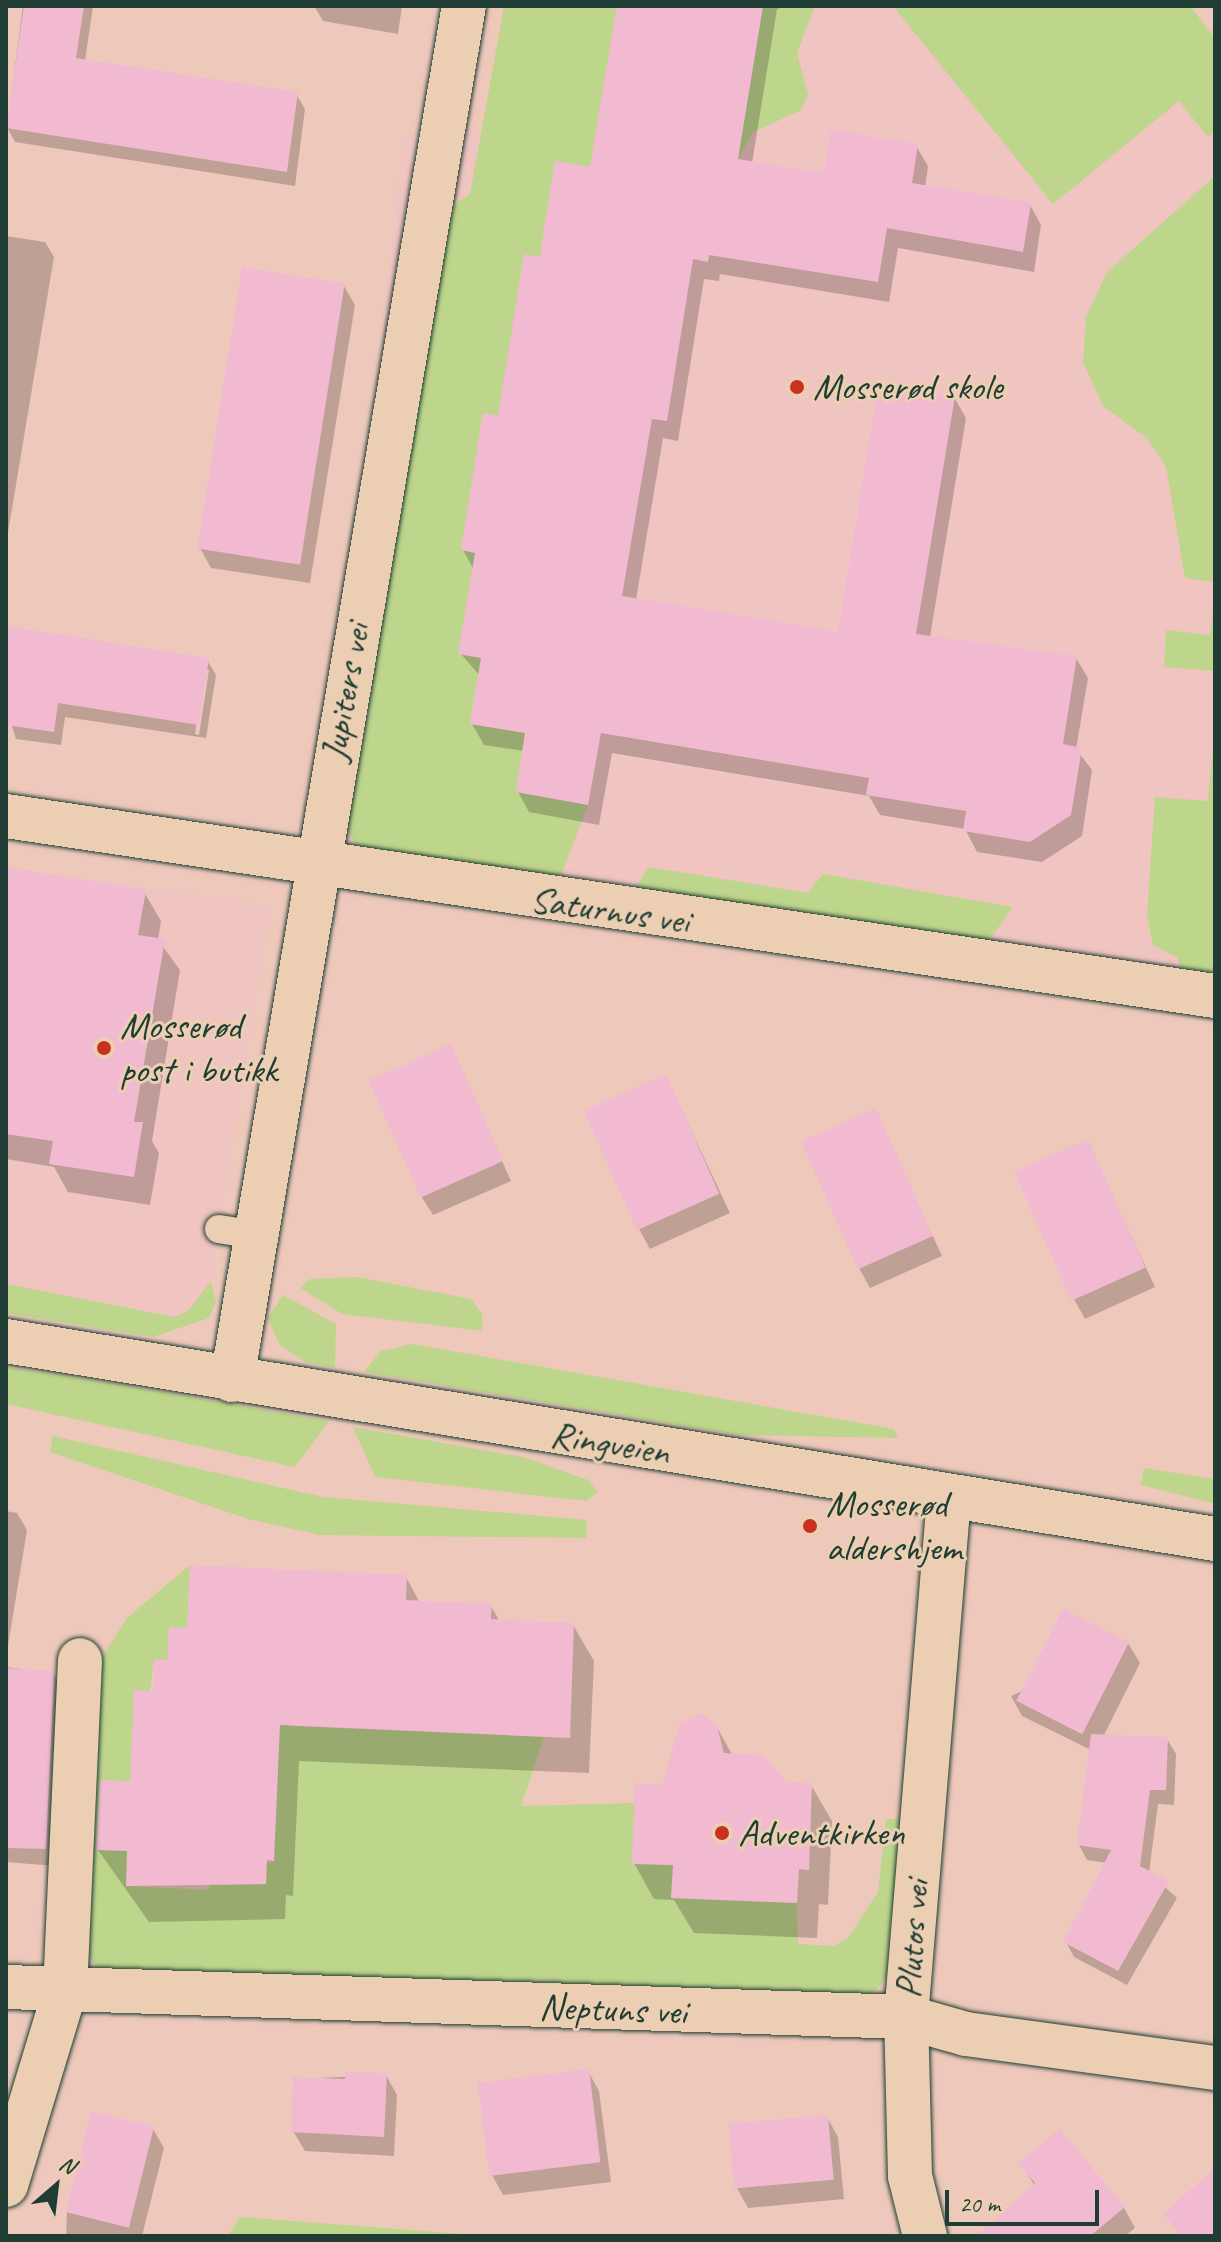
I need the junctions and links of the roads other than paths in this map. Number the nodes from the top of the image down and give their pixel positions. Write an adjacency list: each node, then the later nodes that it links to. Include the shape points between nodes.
1 (464, 6): 3 (street, Jupiters vei)
2 (6, 816): 3 (street, Saturnus vei)
3 (315, 864): 4 (street, Saturnus vei); 6 (street, Jupiters vei, via 237,1232)
4 (1215, 996)
5 (6, 1341): 6 (street, Ringveien)
6 (232, 1380): 7 (street, Ringveien)
7 (949, 1497): 8 (street, Ringveien); 12 (street, Plutos vei)
8 (1215, 1539)
9 (80, 1660): 11 (street)
10 (6, 1987): 11 (street, Neptuns vei)
11 (65, 1991): 12 (street, Neptuns vei); 14 (street)
12 (906, 2017): 13 (street, Neptuns vei, via 966,2034); 15 (street, Plutos vei, via 910,2176)
13 (1215, 2068)
14 (6, 2185)
15 (925, 2236)

